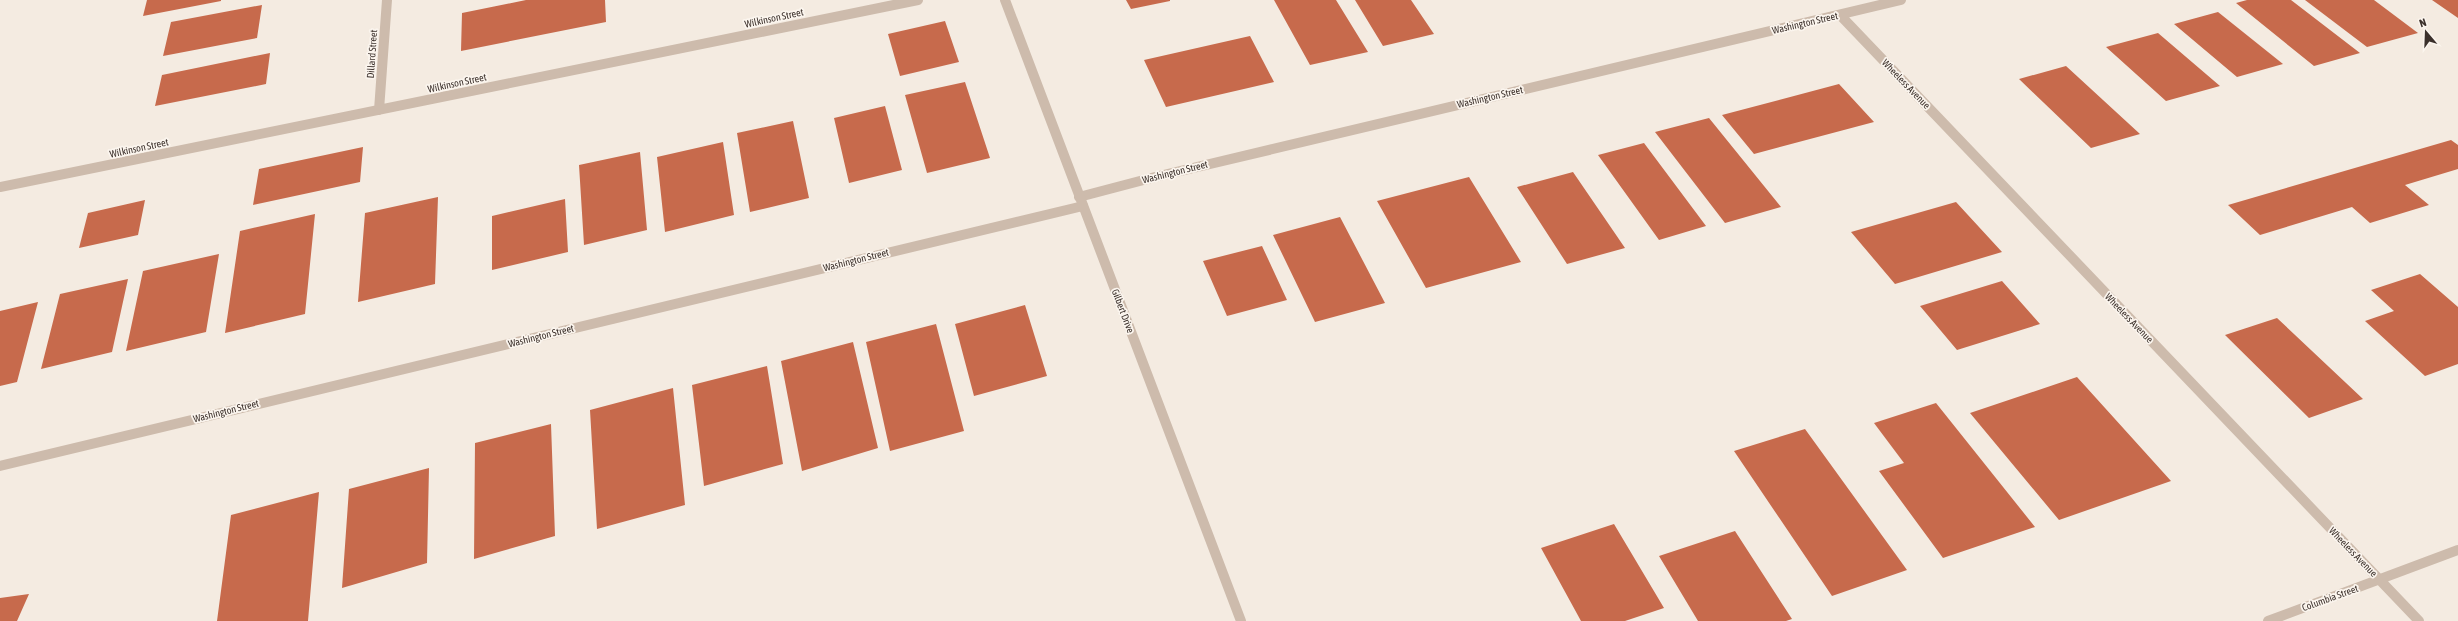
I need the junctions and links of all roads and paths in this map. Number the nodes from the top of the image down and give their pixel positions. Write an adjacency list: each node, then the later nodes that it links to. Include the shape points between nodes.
1 (387, 0): 6 (street, Dillard Street)
2 (918, 0): 6 (street, Wilkinson Street)
3 (1005, 0): 8 (street, Gilbert Drive)
4 (1901, 0): 5 (street, Washington Street)
5 (1840, 15): 8 (street, Washington Street, via 1155,176); 11 (street, Wheeless Avenue)
6 (379, 110): 7 (street, Wilkinson Street)
7 (0, 187)
8 (1081, 202): 9 (street, Washington Street); 12 (street, Gilbert Drive)
9 (0, 466)
10 (2458, 550): 11 (street, Columbia Street)
11 (2380, 580): 13 (street, Columbia Street); 14 (street, Wheeless Avenue)
12 (1241, 621)
13 (2268, 621)
14 (2419, 621)

